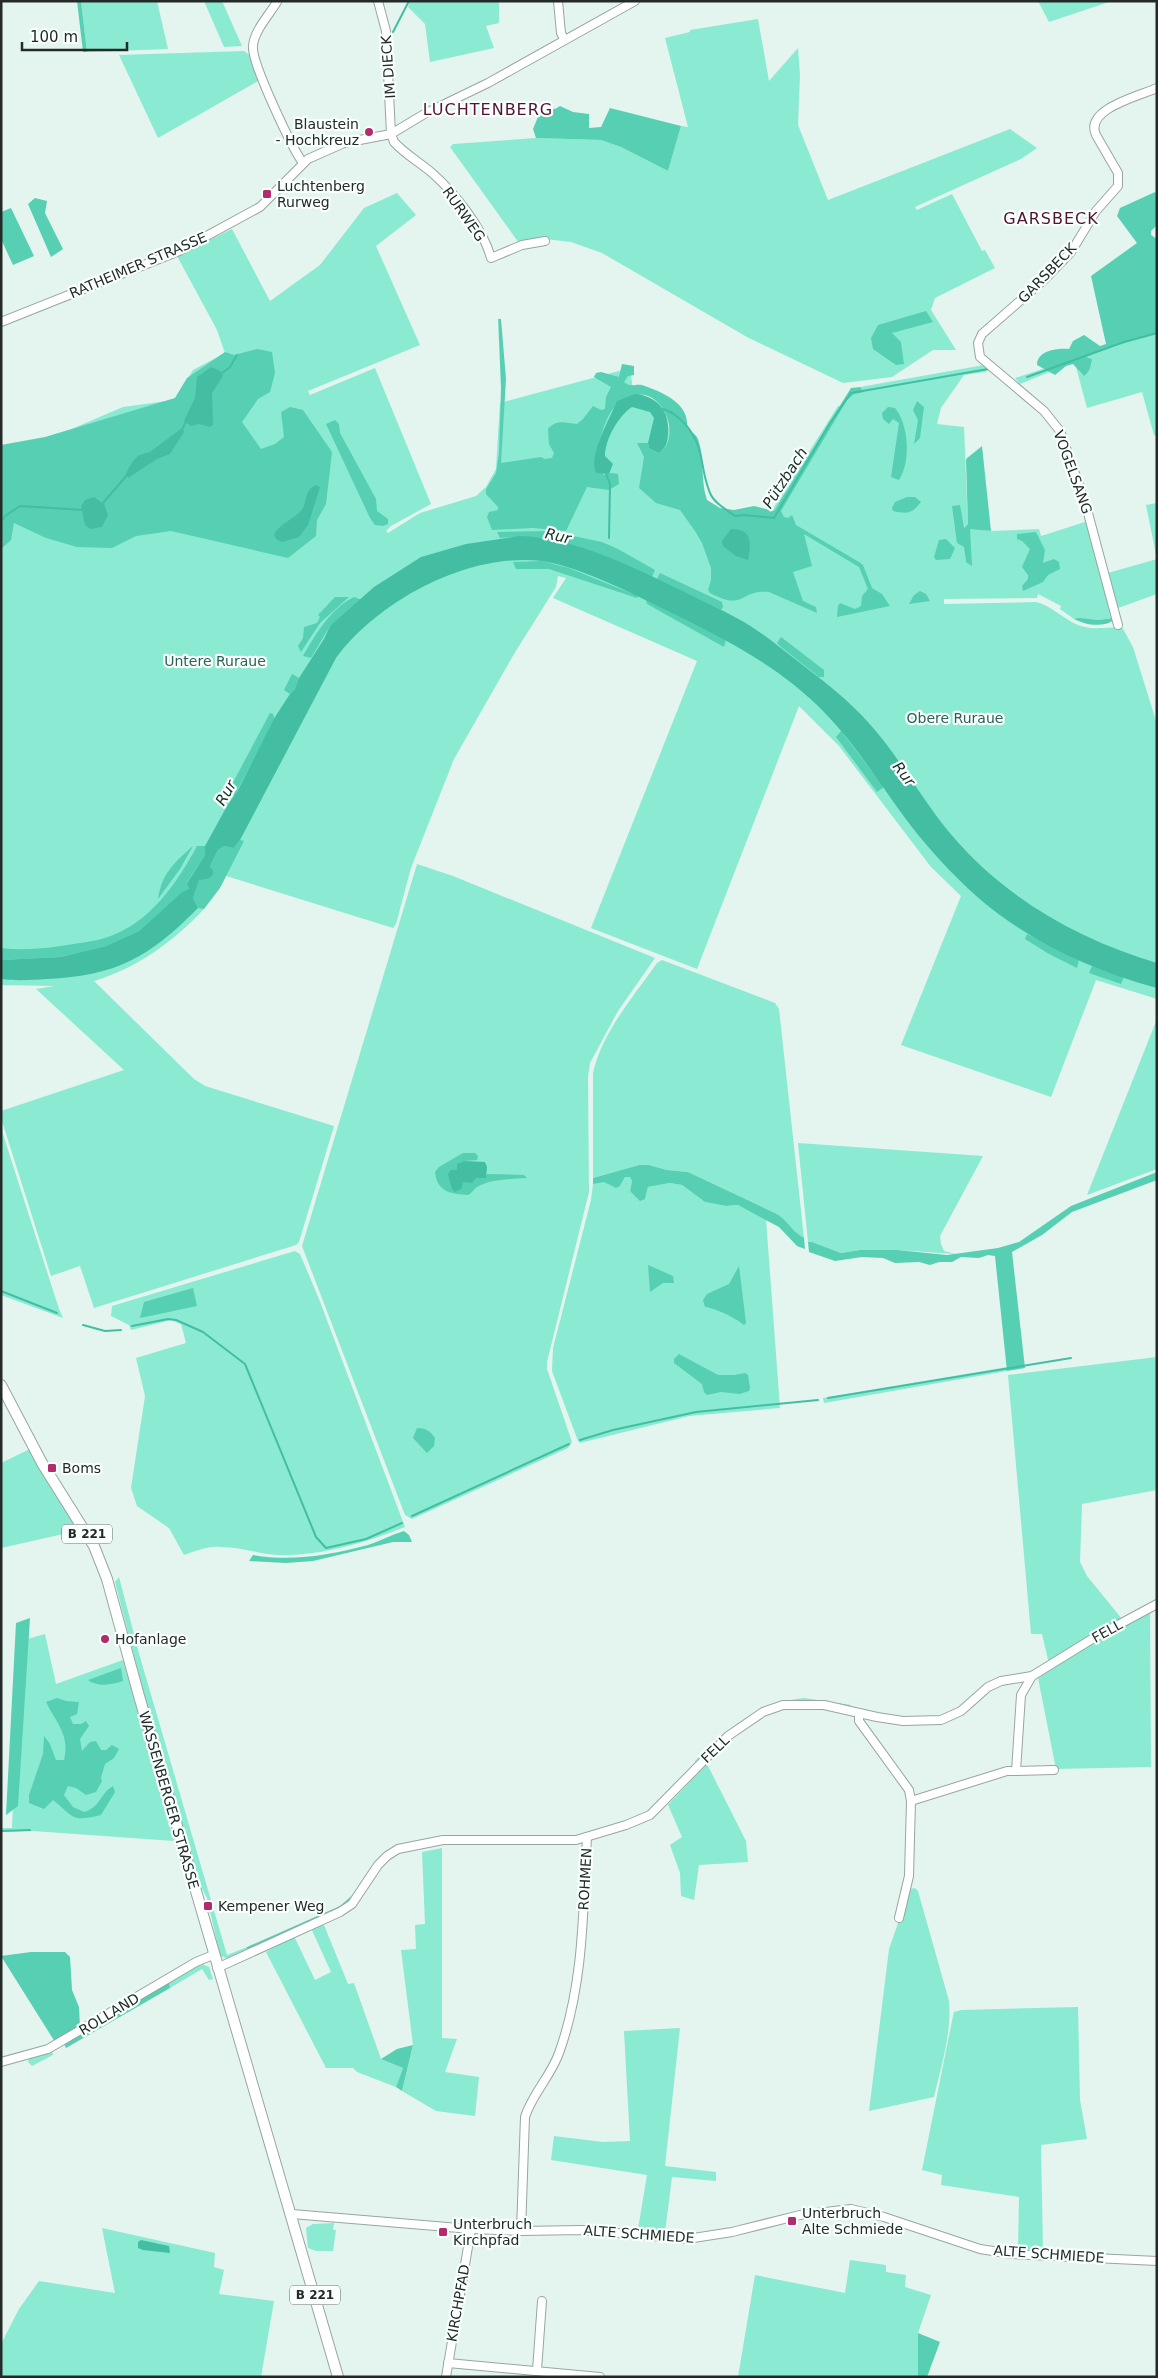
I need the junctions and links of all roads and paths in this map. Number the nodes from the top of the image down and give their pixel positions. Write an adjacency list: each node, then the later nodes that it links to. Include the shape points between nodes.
1 (378, 1): 7 (street, IM DIECK, via 386,31)
2 (558, 1): 5 (street)
3 (634, 1): 5 (street, RATHEIMER STRASSE)
4 (279, 2): 8 (street, via 254,42 253,55 282,126)
5 (564, 39): 7 (street, RATHEIMER STRASSE)
6 (1157, 88): 11 (street, GARSBECK, via 1100,114 1094,121 1093,128 1118,173 1118,186 1096,212 1071,252 982,334)
7 (391, 134): 8 (street, RATHEIMER STRASSE, via 344,144); 9 (street, RURWEG, via 399,148 456,197 491,258 522,245)
8 (303, 163): 10 (street, RATHEIMER STRASSE, via 271,198 247,216 179,251)
9 (545, 241)
10 (1, 322)
11 (978, 351): 12 (street, VOGELSANG, via 980,357 1044,411 1060,431 1085,502)
12 (1118, 625)
13 (1, 1385): 24 (main road, WASSENBERGER STRASSE / B 221, via 42,1463 83,1525 102,1562)
14 (1157, 1604): 15 (street, FELL)
15 (1032, 1676): 16 (street, FELL); 17 (street, FELL)
16 (1011, 1680): 17 (street); 18 (street, FELL, via 988,1686 961,1711 941,1720 903,1721)
17 (1021, 1695): 19 (street, FELL)
18 (859, 1713): 21 (street, via 860,1721 909,1790); 22 (street, FELL, via 824,1705 783,1705 763,1712 728,1736 650,1815)
19 (1016, 1770): 20 (street); 21 (street)
20 (1054, 1770)
21 (911, 1801): 23 (street, via 909,1876)
22 (587, 1837): 25 (street, ROHMEN, via 576,1840 443,1840 398,1849 378,1865 352,1904 340,1912); 29 (street, ROHMEN, via 580,1973 558,2055 529,2104 525,2118)
23 (899, 1918)
24 (214, 1955): 25 (main road, WASSENBERGER STRASSE / B 221); 26 (street, ROLLAND, via 196,1962 48,2049)
25 (217, 1968): 27 (main road, WASSENBERGER STRASSE / B 221)
26 (1, 2062)
27 (292, 2214): 28 (street, ALTE SCHMIEDE); 34 (main road, WASSENBERGER STRASSE / B 221)
28 (471, 2229): 29 (street, ALTE SCHMIEDE); 32 (street, KIRCHPFAD)
29 (521, 2231): 30 (street, ALTE SCHMIEDE, via 582,2230 687,2239 732,2232 800,2215 851,2209 884,2216 980,2249 1012,2254)
30 (1157, 2261)
31 (542, 2301): 33 (street)
32 (448, 2363): 33 (street); 35 (street, KIRCHPFAD)
33 (537, 2370): 36 (street)
34 (338, 2377)
35 (446, 2377)
36 (600, 2377)

